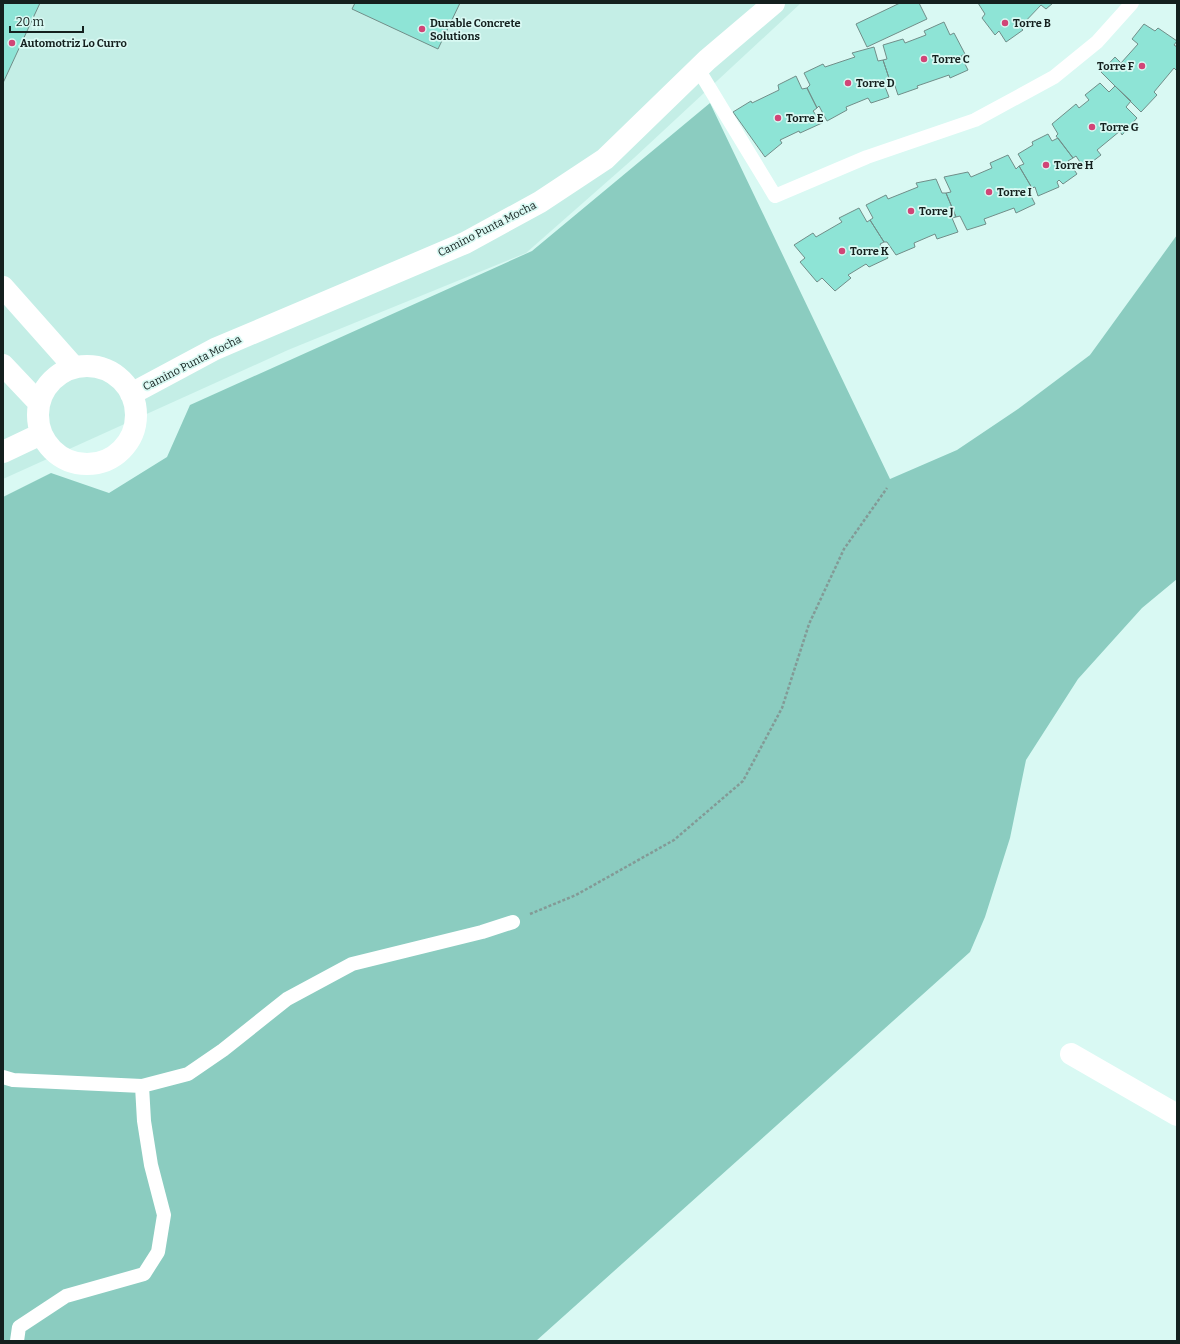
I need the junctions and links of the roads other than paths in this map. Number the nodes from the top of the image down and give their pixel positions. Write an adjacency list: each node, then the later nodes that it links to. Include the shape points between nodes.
1 (774, 3): 3 (street, Camino Punta Mocha)
2 (1132, 3): 3 (lane, via 1097,42 1054,77 974,120 867,157 775,196)
3 (698, 70): 7 (street, Camino Punta Mocha, via 605,159 540,202 465,243 215,349)
4 (3, 287): 6 (street)
5 (3, 365): 8 (street)
6 (74, 367): 7 (street, via 101,368 114,373 124,382); 8 (street, via 51,380)
7 (131, 394): 9 (street, via 136,407 132,435 124,447 107,460 86,464 72,462 59,456)
8 (38, 402): 9 (street, via 37,413)
9 (41, 434): 10 (street)
10 (3, 452)
11 (513, 922): 14 (lane, via 352,964 286,999 223,1050 188,1074)
12 (1071, 1054): 15 (street)
13 (3, 1077): 14 (lane, via 13,1080)
14 (142, 1086): 16 (lane, via 144,1122 151,1165 164,1214 158,1252 144,1274 66,1296 19,1327)
15 (1177, 1115)
16 (17, 1341)

